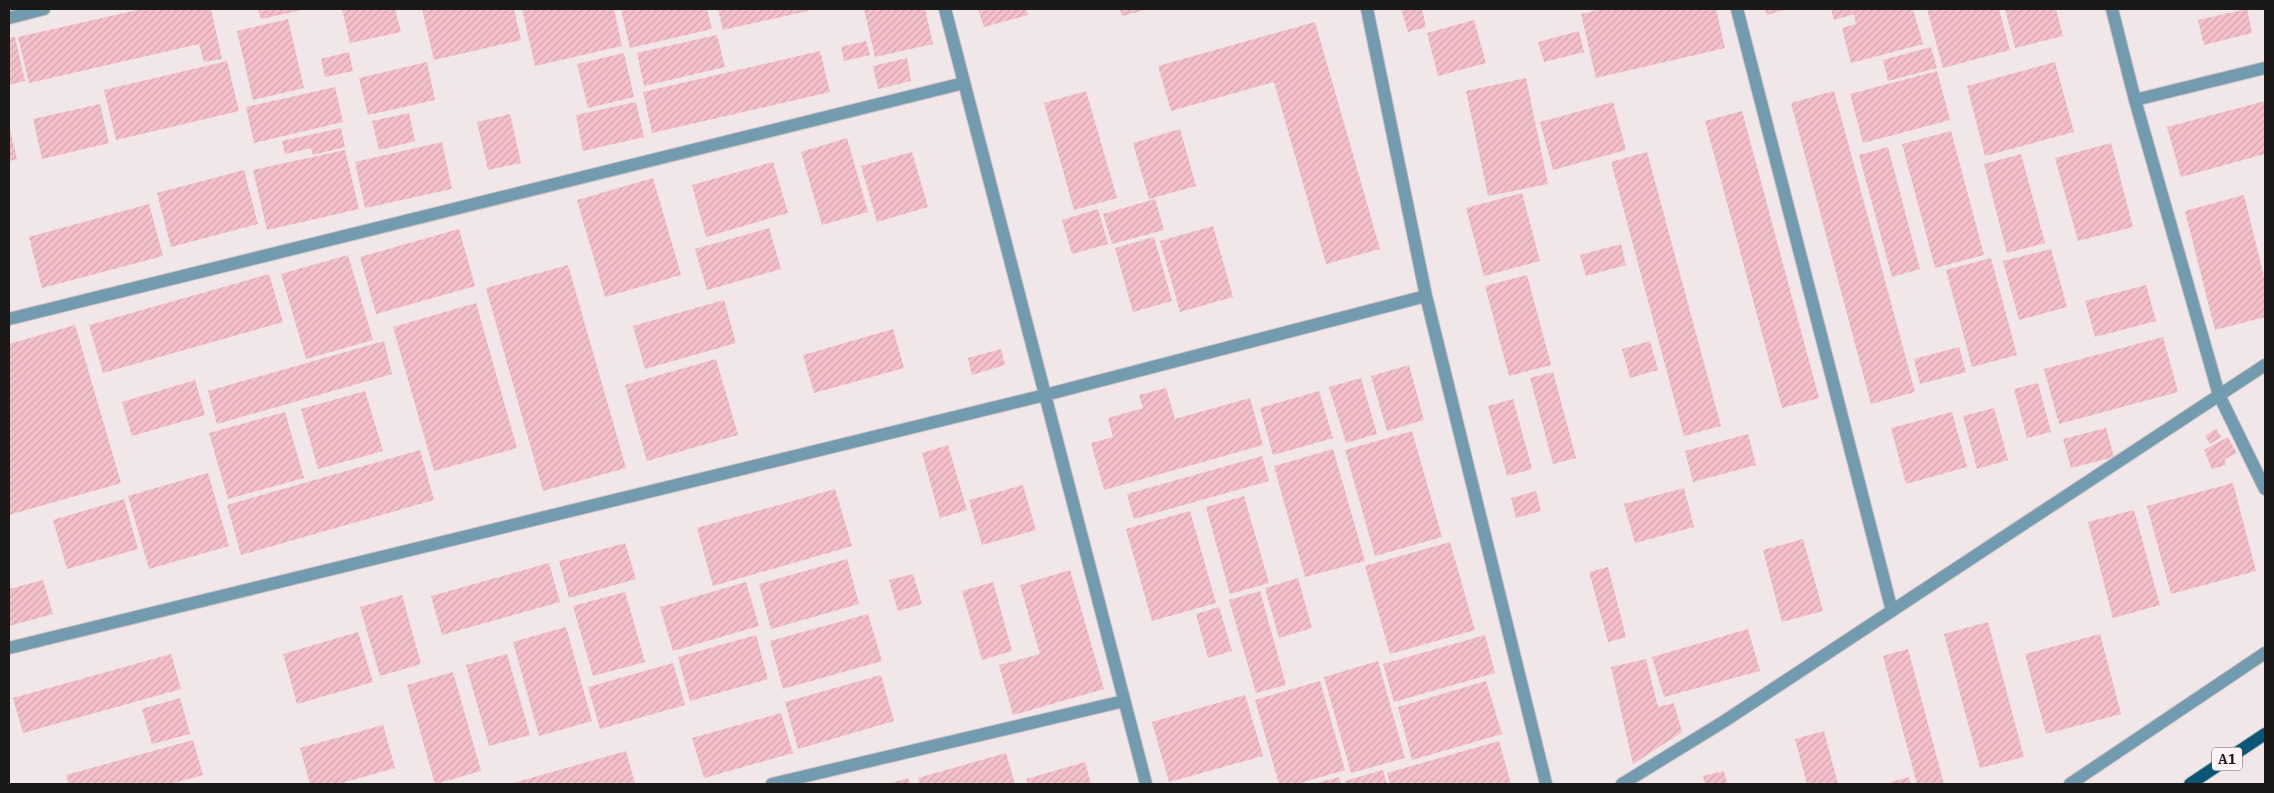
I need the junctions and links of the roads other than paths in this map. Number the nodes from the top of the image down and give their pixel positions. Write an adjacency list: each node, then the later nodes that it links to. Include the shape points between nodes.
1 (44, 9): 6 (street)
2 (945, 9): 8 (street)
3 (1367, 9): 10 (street)
4 (1738, 9): 16 (street)
5 (2112, 9): 9 (street)
6 (9, 18)
7 (2265, 68): 9 (street)
8 (964, 83): 11 (street); 13 (street)
9 (2135, 100): 14 (street)
10 (1426, 296): 13 (street); 23 (street)
11 (9, 319)
12 (2265, 365): 14 (street)
13 (1045, 395): 17 (street); 19 (street)
14 (2219, 395): 15 (street); 16 (street)
15 (2265, 489)
16 (1892, 611): 24 (street)
17 (9, 648)
18 (2265, 653): 25 (street)
19 (1124, 701): 21 (street); 22 (street)
20 (2265, 734): 26 (main road, A1)
21 (772, 784)
22 (1146, 784)
23 (1546, 784)
24 (1622, 784)
25 (2070, 784)
26 (2190, 784)

